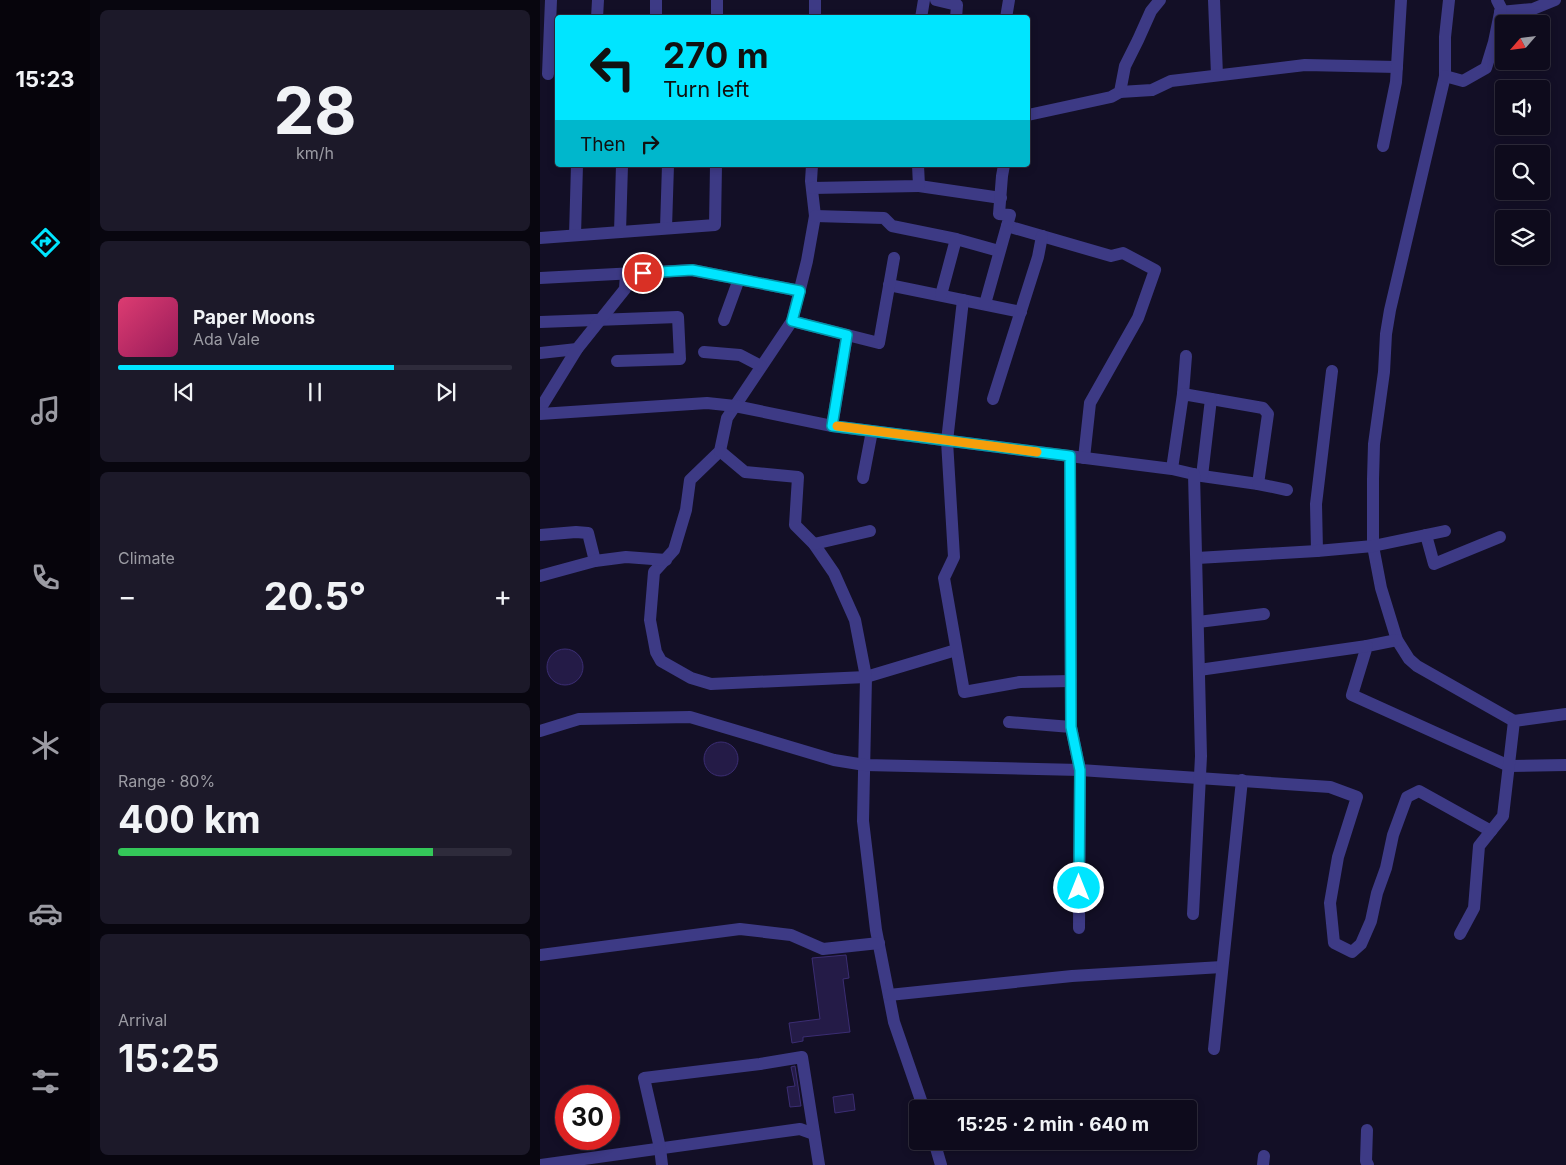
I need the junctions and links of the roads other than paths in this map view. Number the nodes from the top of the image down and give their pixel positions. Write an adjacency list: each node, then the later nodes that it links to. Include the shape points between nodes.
1 (551, 0): 24 (street)
2 (598, 0): 16 (street)
3 (656, 0): 17 (street)
4 (717, 0): 18 (street)
5 (815, 0): 19 (street)
6 (924, 0): 20 (street)
7 (936, 0): 21 (street, via 957,5)
8 (1009, 0): 22 (street)
9 (1160, 0): 14 (street)
10 (1214, 0): 25 (street)
11 (1401, 0): 23 (street)
12 (1449, 0): 26 (street)
13 (1555, 0): 15 (street, via 1533,9)
14 (1148, 5): 27 (street, via 1125,66)
15 (1499, 6): 26 (street, via 1486,68 1463,81)
16 (597, 15)
17 (656, 15)
18 (717, 15)
19 (815, 15)
20 (922, 15)
21 (956, 15)
22 (1006, 15)
23 (1397, 67): 25 (street, via 1305,65); 29 (street)
24 (548, 74)
25 (1217, 75): 27 (street, via 1171,81 1152,90)
26 (1444, 76): 94 (street, via 1386,334 1374,444)
27 (1120, 92): 28 (street, via 1111,97)
28 (1030, 114)
29 (1383, 146)
30 (577, 167): 44 (street)
31 (622, 167): 43 (street)
32 (668, 167): 42 (street)
33 (716, 167): 42 (street, via 715,224)
34 (812, 167): 38 (street)
35 (918, 167): 37 (street)
36 (1004, 167): 39 (street)
37 (920, 186): 38 (street); 39 (street)
38 (812, 188): 40 (street)
39 (1001, 198): 41 (street, via 999,214 1010,215)
40 (815, 216): 47 (street, via 884,218 892,226); 54 (street)
41 (1007, 226): 45 (street); 48 (street)
42 (666, 228): 43 (street)
43 (620, 232): 44 (street)
44 (575, 235): 46 (street)
45 (1042, 236): 58 (street); 82 (street, via 1111,256 1123,254 1155,270 1138,318 1090,403)
46 (540, 238)
47 (956, 239): 48 (street); 55 (street)
48 (999, 251): 57 (street)
49 (894, 258): 53 (street)
50 (626, 274): 51 (street); 52 (street, via 692,270); 59 (street, via 625,289)
51 (540, 278)
52 (739, 279): 54 (street); 60 (street)
53 (889, 285): 55 (street); 63 (street, via 879,343)
54 (800, 291): 61 (street)
55 (941, 295): 56 (street)
56 (963, 300): 57 (street); 79 (street)
57 (985, 304): 58 (street)
58 (1021, 312): 72 (street)
59 (600, 320): 62 (street); 64 (street); 68 (street, via 678,317 680,359)
60 (724, 320)
61 (792, 321): 63 (street); 69 (street)
62 (540, 322)
63 (847, 335): 77 (street)
64 (576, 350): 66 (street); 75 (street)
65 (704, 352): 69 (street, via 740,356)
66 (540, 353)
67 (1186, 356): 71 (street)
68 (617, 362)
69 (761, 366): 74 (street)
70 (1332, 370): 95 (street, via 1316,504)
71 (1182, 394): 73 (street); 83 (street)
72 (994, 399)
73 (1211, 399): 84 (street); 86 (street, via 1266,410)
74 (735, 406): 76 (street, via 707,403); 77 (street); 80 (street, via 727,418)
75 (540, 409)
76 (540, 414)
77 (832, 426): 78 (street)
78 (872, 431): 79 (street); 85 (street)
79 (947, 440): 81 (street); 104 (street, via 954,557 944,578)
80 (720, 451): 93 (street, via 745,472 798,477 795,525); 97 (street, via 690,480 686,510 674,550)
81 (1070, 456): 82 (street); 107 (street)
82 (1084, 458): 83 (street)
83 (1172, 469): 84 (street)
84 (1198, 475): 86 (street); 96 (street)
85 (863, 478)
86 (1258, 484): 87 (street)
87 (1287, 490)
88 (870, 531): 93 (street)
89 (1445, 531): 91 (street)
90 (540, 535): 98 (street, via 588,534)
91 (1426, 535): 92 (street, via 1434,564); 94 (street)
92 (1500, 537)
93 (814, 544): 106 (street, via 834,573 855,620)
94 (1373, 546): 95 (street); 102 (street, via 1381,588)
95 (1317, 551): 96 (street)
96 (1197, 558): 101 (street)
97 (666, 560): 98 (street, via 626,557); 106 (street, via 654,572 650,620 656,652 662,661 690,678 711,684)
98 (595, 561): 99 (street)
99 (540, 576)
100 (1264, 614): 101 (street)
101 (1198, 622): 105 (street)
102 (1397, 640): 103 (street); 109 (street, via 1417,666)
103 (1367, 646): 105 (street); 115 (street, via 1352,695)
104 (956, 650): 106 (street); 107 (street, via 964,692 1020,682)
105 (1199, 670): 117 (street)
106 (866, 677): 113 (street)
107 (1071, 681): 111 (street)
108 (1566, 714): 109 (street)
109 (1514, 721): 115 (street)
110 (1009, 722): 111 (street)
111 (1071, 727): 116 (street)
112 (540, 731): 113 (street, via 579,719 690,717 834,760)
113 (865, 765): 116 (street); 123 (street, via 863,821)
114 (1566, 765): 115 (street)
115 (1509, 766): 119 (street, via 1503,816)
116 (1080, 770): 117 (street); 121 (street)
117 (1200, 777): 118 (street); 120 (street)
118 (1242, 780): 119 (street, via 1330,787 1357,797 1338,857 1330,903 1334,943 1352,952 1362,944 1408,797 1419,791); 125 (street)
119 (1491, 831): 122 (street, via 1479,846 1474,908)
120 (1193, 914)
121 (1079, 928)
122 (1460, 934)
123 (879, 943): 124 (street, via 823,949 791,935 740,929); 126 (street)
124 (540, 955)
125 (1222, 967): 126 (street, via 1072,976); 127 (street)
126 (889, 995): 128 (street, via 894,1022)
127 (1214, 1049)
128 (921, 1100)
129 (1367, 1130): 139 (street)
130 (814, 1134): 131 (street, via 800,1129); 131 (street, via 802,1057 644,1078); 137 (street)
131 (660, 1148): 133 (street); 136 (street)
132 (937, 1150): 138 (street)
133 (612, 1160): 134 (street)
134 (563, 1164): 135 (street)
135 (541, 1165)
136 (662, 1165)
137 (819, 1165)
138 (941, 1165)
139 (1368, 1165)

